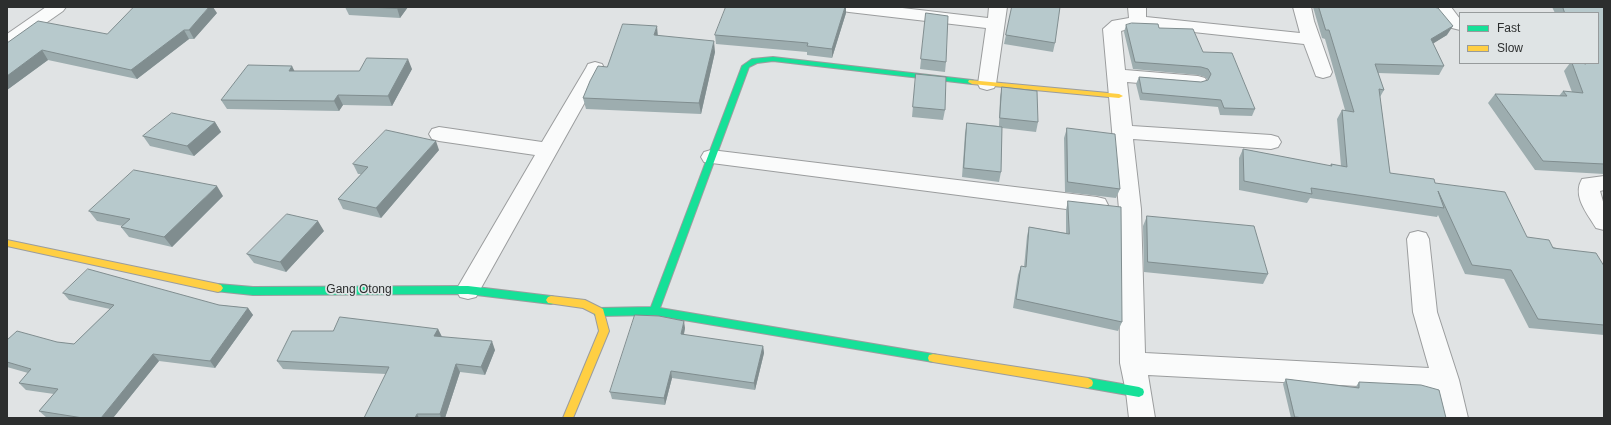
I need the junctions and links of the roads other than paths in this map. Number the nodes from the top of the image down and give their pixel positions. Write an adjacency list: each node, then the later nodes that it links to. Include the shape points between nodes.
1 (56, 7): 9 (street)
2 (849, 7): 6 (street)
3 (1302, 7): 8 (street)
4 (1433, 7): 7 (street, via 1443,8 1454,23)
5 (1137, 14): 8 (street); 12 (street, via 1112,29)
6 (997, 16): 14 (street)
7 (1459, 24)
8 (1311, 39): 11 (street)
9 (7, 42)
10 (595, 68): 19 (street)
11 (1323, 72)
12 (1116, 75): 13 (street); 15 (street)
13 (1198, 82)
14 (987, 84): 15 (street); 20 (street, via 773,59 755,61 746,66)
15 (1119, 96): 16 (street)
16 (1122, 132): 18 (street); 22 (street)
17 (439, 134): 19 (street)
18 (1270, 142)
19 (548, 150): 26 (street)
20 (711, 157): 22 (street); 27 (street)
21 (1604, 183): 23 (street, via 1590,184 1588,189 1589,199)
22 (1130, 209): 29 (street)
23 (1604, 222)
24 (1418, 239): 30 (street, via 1425,312)
25 (7, 243): 26 (street, Gang Otong, via 219,288 253,291)
26 (468, 290): 28 (street, Gang Otong, via 585,304)
27 (654, 311): 28 (street); 31 (street)
28 (599, 312): 32 (street, via 604,331)
29 (1133, 363): 30 (street); 31 (street)
30 (1446, 380): 34 (street)
31 (1139, 392): 33 (street)
32 (568, 418)
33 (1142, 418)
34 (1455, 418)

